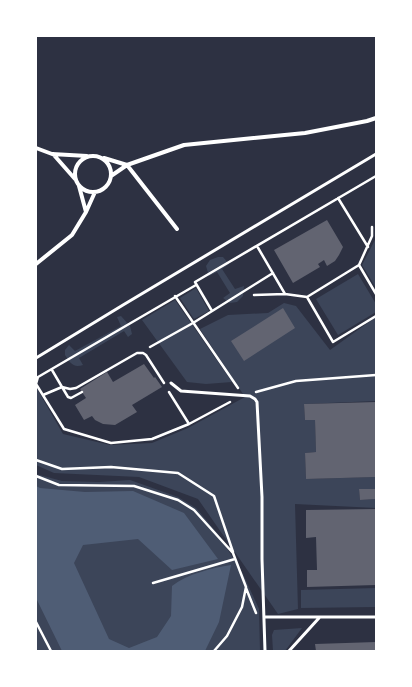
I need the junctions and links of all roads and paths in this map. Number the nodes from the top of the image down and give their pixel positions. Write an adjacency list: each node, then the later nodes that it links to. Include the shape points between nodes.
1 (376, 118): 7 (street, via 305,133 184,145)
2 (36, 148): 3 (street)
3 (52, 154): 5 (street); 10 (street)
4 (376, 154): 32 (lane)
5 (88, 156): 6 (street); 10 (street, via 82,159 75,169)
6 (100, 157): 7 (street); 8 (street, via 109,164)
7 (127, 164): 8 (street); 16 (street)
8 (111, 176): 12 (street, via 106,187)
9 (376, 176): 13 (path)
10 (76, 180): 11 (street)
11 (79, 186): 12 (street); 14 (street)
12 (95, 192): 14 (street)
13 (338, 198): 17 (path); 18 (path)
14 (86, 212): 19 (street, via 72,235)
15 (372, 227): 18 (path)
16 (177, 229)
17 (257, 246): 21 (path); 22 (path, via 195,282)
18 (368, 247): 20 (path)
19 (36, 264)
20 (359, 265): 24 (path); 27 (path)
21 (273, 273): 23 (path); 28 (path)
22 (196, 285): 26 (path); 28 (path)
23 (285, 294): 25 (path); 27 (path)
24 (376, 294)
25 (254, 295)
26 (175, 296): 30 (path); 33 (path)
27 (307, 297): 29 (path, via 333,342)
28 (212, 311): 30 (path)
29 (376, 316)
30 (194, 322): 31 (path); 39 (path, via 239,390)
31 (150, 347)
32 (36, 358)
33 (52, 370): 36 (path); 38 (path, via 38,377 36,384)
34 (376, 375): 40 (path, via 296,381 258,391)
35 (171, 383): 39 (lane, via 181,391)
36 (62, 387): 37 (path, via 68,397 72,398); 38 (path); 41 (path, via 76,388 137,353 143,353)
37 (82, 392)
38 (43, 395): 41 (path, via 64,429 111,443 152,439)
39 (239, 395): 40 (lane); 41 (path)
40 (250, 396): 49 (lane, via 259,406)
41 (189, 424)
42 (36, 460): 44 (path, via 62,469 111,467 178,473 214,496)
43 (36, 476): 44 (path, via 59,485 134,486 178,500 194,510)
44 (233, 553): 45 (path)
45 (235, 559): 46 (path); 47 (path)
46 (153, 582)
47 (246, 587): 48 (path); 54 (path, via 242,607 227,636)
48 (257, 616)
49 (264, 617): 51 (lane); 55 (lane)
50 (376, 617): 51 (lane)
51 (319, 618): 56 (lane)
52 (36, 622): 53 (path)
53 (51, 651)
54 (214, 651)
55 (265, 651)
56 (290, 651)

